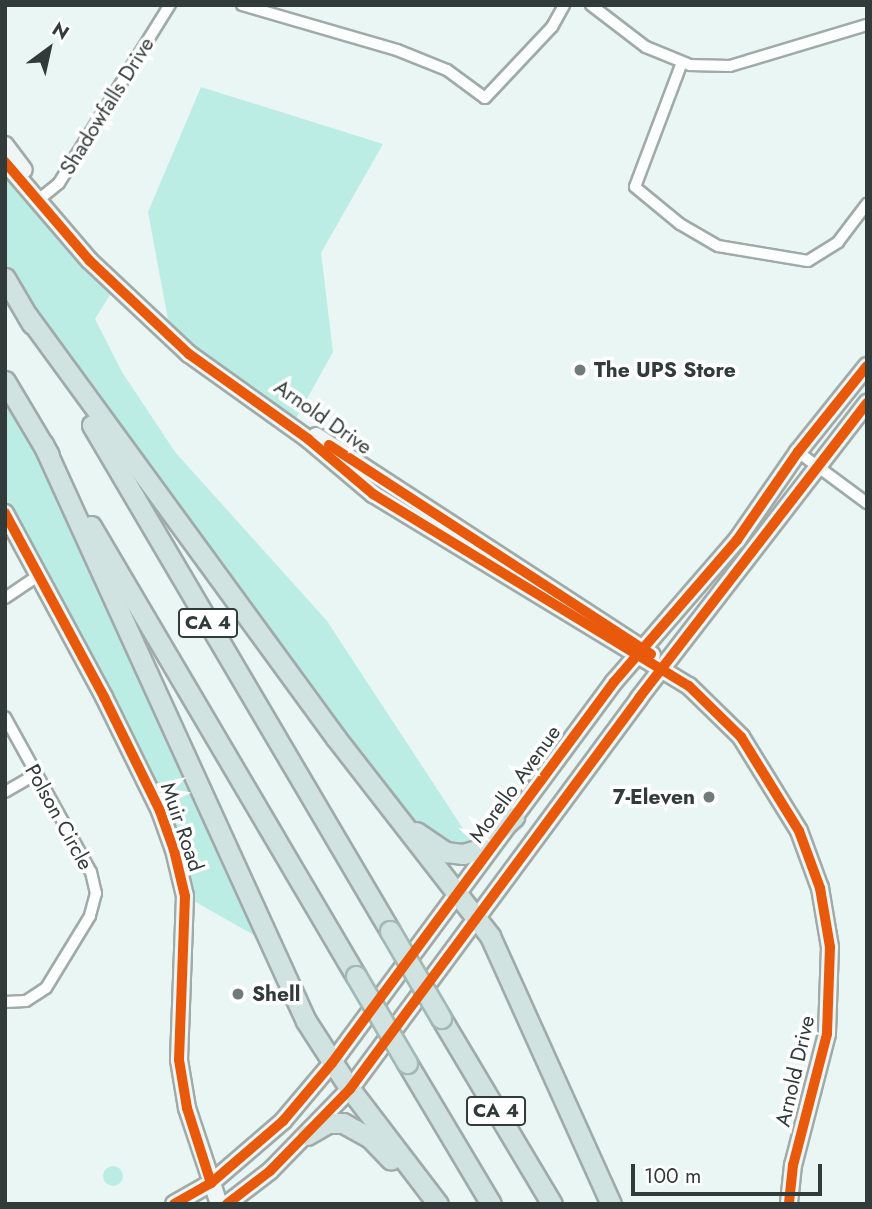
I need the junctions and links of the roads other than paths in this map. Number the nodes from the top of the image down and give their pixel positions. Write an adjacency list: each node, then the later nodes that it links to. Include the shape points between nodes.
1 (170, 5): 9 (street, Shadowfalls Drive, via 59,183)
2 (242, 5): 3 (street, via 397,50 447,70 485,97 552,27)
3 (564, 5)
4 (591, 5): 6 (street, via 646,47)
5 (867, 25): 6 (street, via 730,66)
6 (681, 65): 10 (street, via 635,187 680,224 718,246 808,261 838,242)
7 (5, 145): 9 (street, Arnold Drive)
8 (5, 162): 9 (street, Arnold Drive)
9 (41, 199): 23 (street, Arnold Drive, via 164,334 307,439 350,478)
10 (867, 204)
11 (5, 278): 12 (highway, CA 4)
12 (27, 315): 28 (highway); 43 (highway, CA 4, bridge)
13 (867, 366): 17 (street, Morello Avenue)
14 (5, 381): 16 (highway, CA 4)
15 (867, 403): 18 (street)
16 (43, 444): 33 (highway, via 268,943); 42 (highway, CA 4, bridge)
17 (798, 452): 18 (street); 23 (street, Morello Avenue, via 737,540)
18 (820, 469): 19 (street); 24 (street)
19 (867, 503)
20 (5, 513): 21 (street, Muir Road)
21 (36, 577): 22 (street); 36 (street, Muir Road, via 104,697 174,850 185,896 177,1011 179,1060 187,1108)
22 (5, 598)
23 (641, 652): 24 (street, Arnold Drive); 29 (street, Morello Avenue)
24 (662, 668): 31 (street); 45 (street, Arnold Drive, via 729,723 756,758 799,831 820,888 830,947 830,1009 819,1072 793,1165)
25 (5, 718): 26 (street, Polson Circle)
26 (35, 775): 27 (street); 32 (street, Polson Circle, via 91,872 96,893 90,916 46,988 26,1001)
27 (5, 792)
28 (395, 815): 29 (highway, via 430,845 463,854 477,850); 30 (highway)
29 (514, 817): 30 (street, Morello Avenue)
30 (456, 896): 31 (highway); 33 (street, Morello Avenue)
31 (475, 919): 34 (street); 44 (highway, via 490,936)
32 (5, 1002)
33 (332, 1063): 34 (highway); 36 (street, Morello Avenue, via 283,1121)
34 (350, 1089): 35 (street); 37 (highway)
35 (307, 1135): 37 (highway, via 328,1123 350,1126); 40 (street)
36 (211, 1183): 38 (street, Morello Avenue); 39 (street, Muir Road)
37 (422, 1184): 41 (highway)
38 (174, 1204)
39 (219, 1204)
40 (227, 1204)
41 (438, 1204)
42 (491, 1204)
43 (552, 1204)
44 (611, 1204)
45 (789, 1204)

